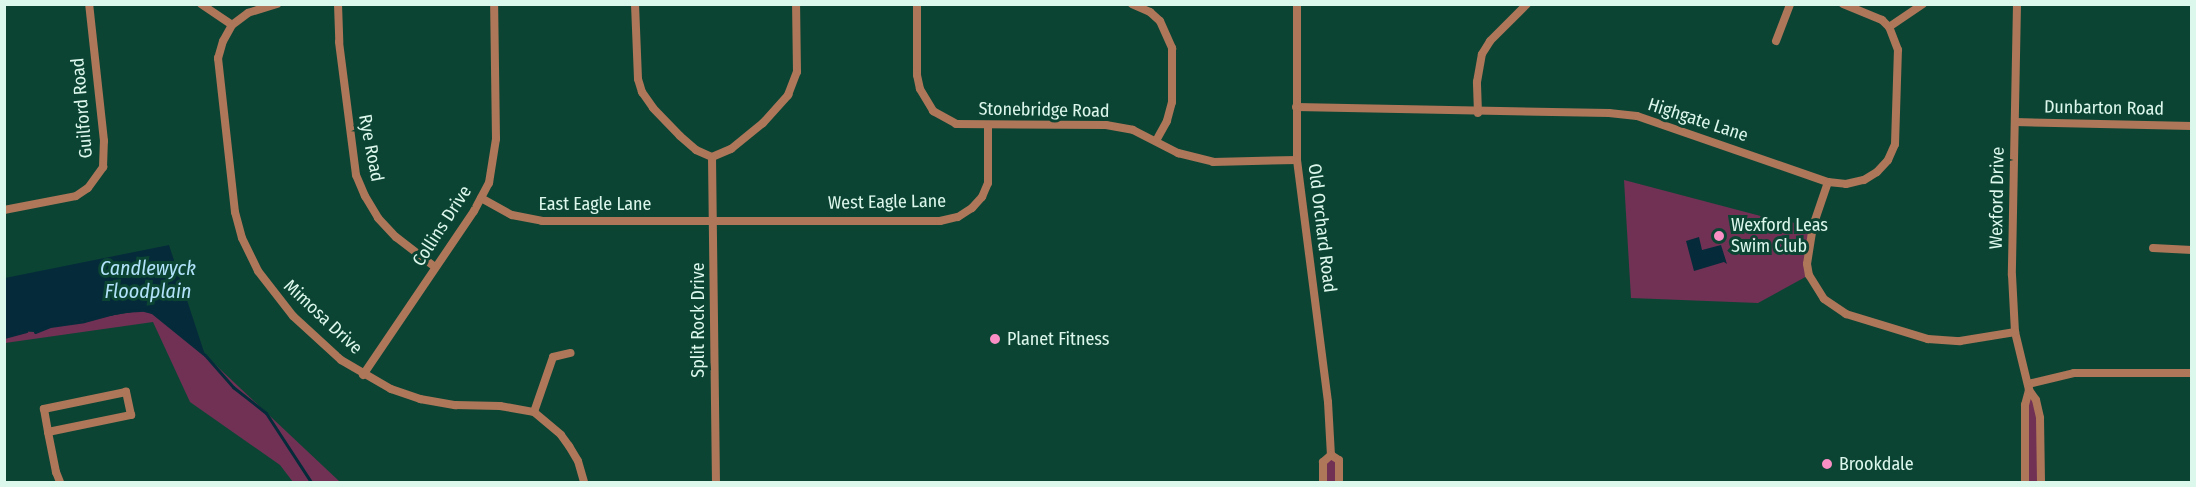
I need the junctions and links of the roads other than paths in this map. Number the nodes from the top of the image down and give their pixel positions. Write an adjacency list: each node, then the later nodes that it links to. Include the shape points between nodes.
1 (89, 4): 29 (street, Guilford Road, via 104,141 103,167 88,188 76,196)
2 (201, 4): 16 (street)
3 (277, 4): 16 (street, via 248,13)
4 (338, 4): 33 (street, Rye Road, via 340,54 356,175 378,218)
5 (494, 4): 28 (street, Collins Drive, via 496,139 489,183)
6 (635, 4): 25 (street, via 642,92 680,136)
7 (796, 4): 25 (street, via 797,72 788,95 739,143)
8 (917, 4): 22 (street, Stonebridge Road, via 917,75 925,100 933,111 956,124)
9 (1132, 4): 24 (street, via 1160,21 1172,48 1172,102)
10 (1297, 4): 19 (street, Old Orchard Road)
11 (1527, 4): 20 (street, via 1482,54 1477,82)
12 (1790, 4): 18 (street)
13 (1843, 4): 17 (street, via 1873,15)
14 (1923, 4): 17 (street)
15 (2018, 4): 21 (street, Wexford Drive)
16 (232, 25): 37 (street, Mimosa Drive, via 218,58 234,202 242,238 258,271 279,300 341,360)
17 (1889, 27): 27 (street, Highgate Lane, via 1898,50 1895,144 1877,172 1864,180)
18 (1776, 41)
19 (1296, 107): 20 (street, Highgate Lane); 26 (street, Old Orchard Road)
20 (1478, 112): 27 (street, Highgate Lane, via 1637,116)
21 (2016, 122): 23 (street, Dunbarton Road); 34 (street, Wexford Drive)
22 (988, 126): 24 (street, Stonebridge Road, via 1106,125 1133,130); 30 (street, West Eagle Lane, via 988,183 977,202 958,216 940,221)
23 (2192, 126)
24 (1156, 141): 26 (street, Stonebridge Road, via 1178,153 1213,162)
25 (712, 157): 30 (street, Split Rock Drive)
26 (1297, 160): 41 (street, Old Orchard Road, via 1328,402)
27 (1828, 182): 34 (street, via 1807,264 1809,275 1824,299 1846,314 1928,339 1960,341)
28 (481, 198): 30 (street, East Eagle Lane, via 528,219); 33 (street, Collins Drive)
29 (4, 210)
30 (714, 221): 44 (street, Split Rock Drive)
31 (2153, 248): 32 (street)
32 (2192, 250)
33 (435, 267): 37 (street, Collins Drive)
34 (2014, 332): 38 (street, Wexford Drive)
35 (571, 352): 39 (street, via 554,357)
36 (2192, 373): 38 (street, via 2074,373)
37 (363, 375): 39 (street, Mimosa Drive, via 420,399)
38 (2028, 387): 47 (street, Wexford Drive); 48 (street, Wexford Drive, via 2040,418)
39 (534, 412): 43 (street, via 569,446)
40 (48, 432): 40 (street, via 44,409 126,392 131,415); 42 (street)
41 (1331, 455): 45 (street, Old Orchard Road, via 1323,462); 46 (street, Old Orchard Road, via 1339,460)
42 (60, 483)
43 (584, 483)
44 (716, 483)
45 (1323, 483)
46 (1339, 483)
47 (2025, 483)
48 (2041, 483)

